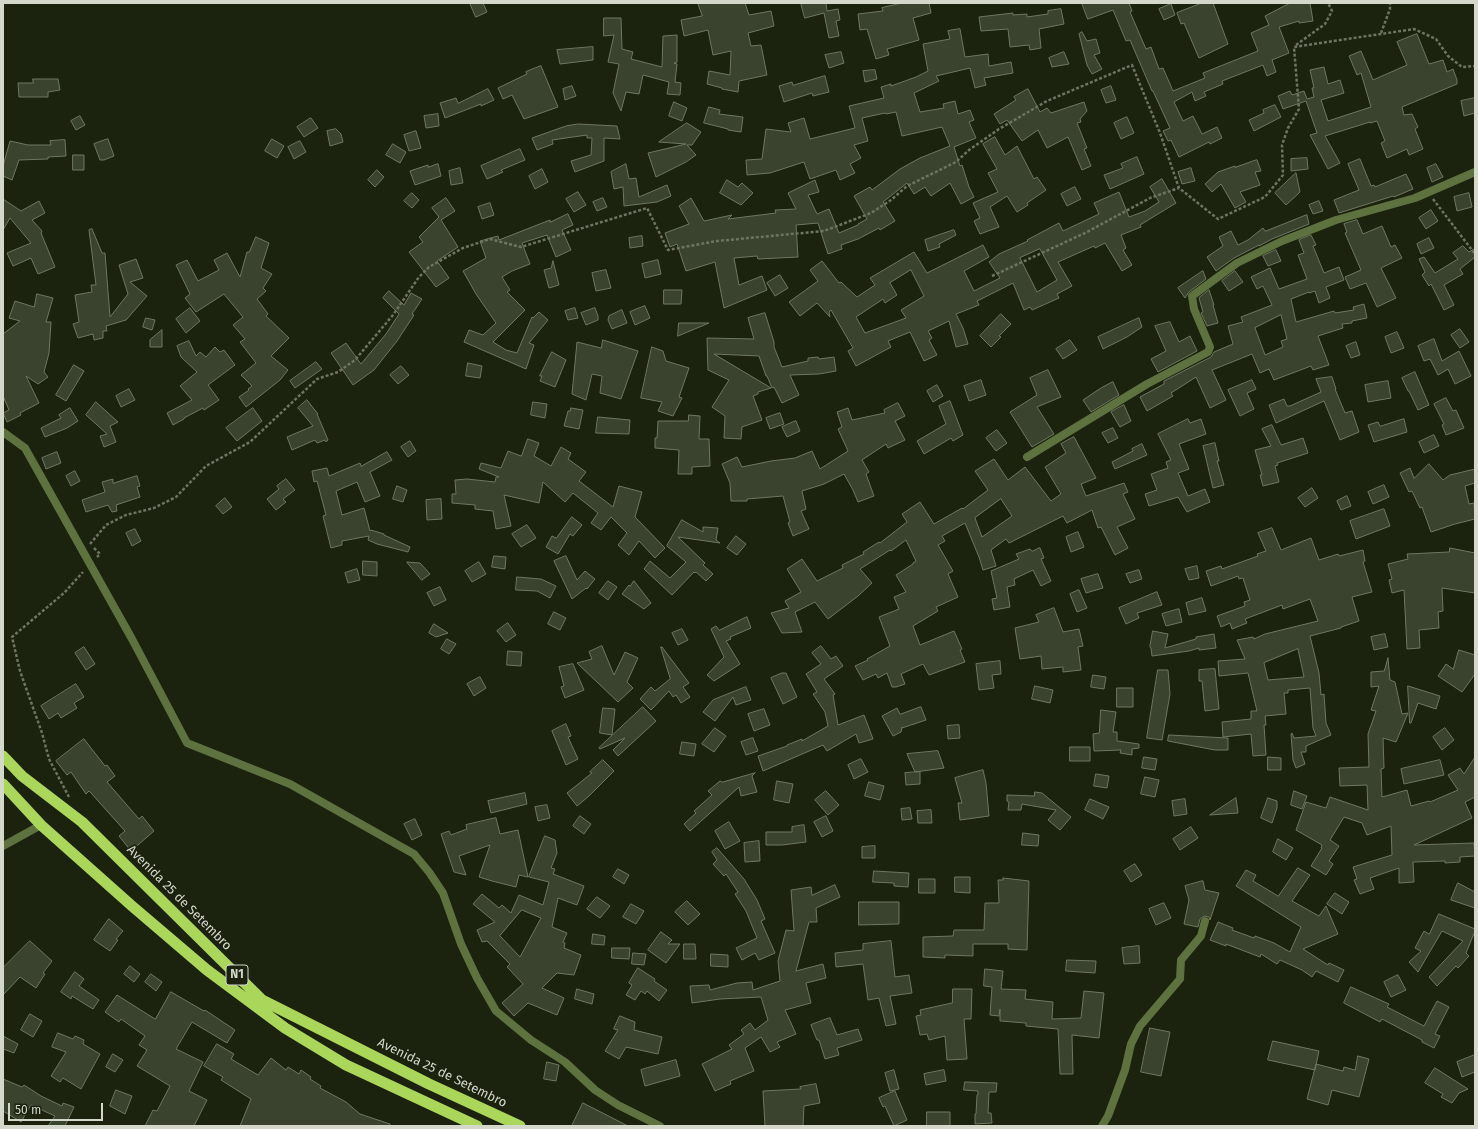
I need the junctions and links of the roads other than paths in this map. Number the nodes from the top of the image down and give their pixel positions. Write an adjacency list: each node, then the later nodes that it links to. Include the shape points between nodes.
1 (1475, 172): 3 (street, via 1415,198 1336,220 1282,241 1237,263 1192,296 1194,309 1210,347 1208,352 1147,384)
2 (3, 432): 12 (street, via 25,448 187,743 290,784 414,854 443,893 474,971 496,1011 531,1040 565,1062 595,1090)
3 (1027, 457)
4 (3, 756): 11 (highway, Avenida 25 de Setembro / N1, via 22,776 82,822 262,1000 429,1084)
5 (3, 784): 6 (highway, N1)
6 (41, 825): 7 (street); 9 (highway, N1, via 207,970 285,1028 346,1065)
7 (3, 846)
8 (1205, 921): 13 (street, via 1201,936 1181,960 1180,979 1140,1026 1131,1044 1125,1070 1108,1116)
9 (457, 1122): 10 (highway, N1)
10 (477, 1126)
11 (520, 1126)
12 (660, 1126)
13 (1102, 1126)

